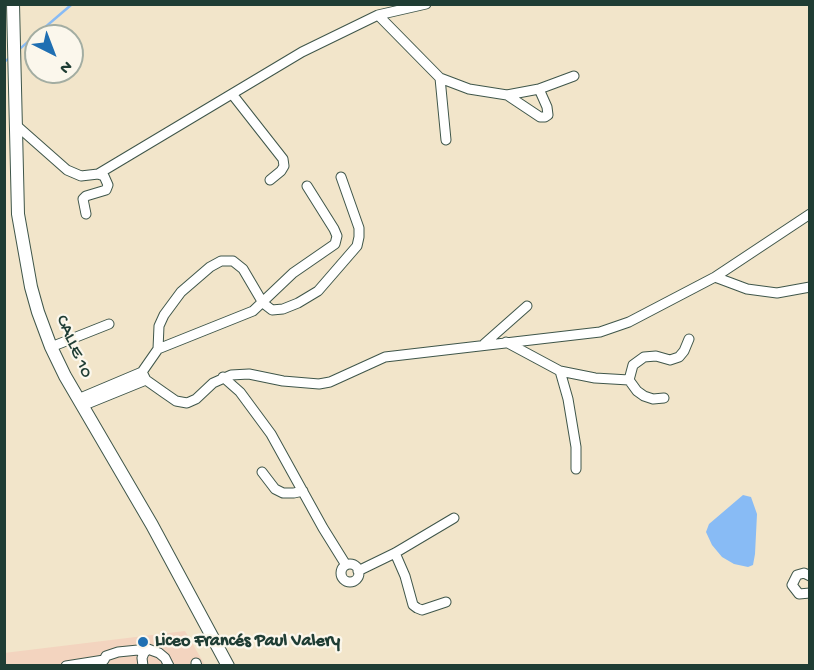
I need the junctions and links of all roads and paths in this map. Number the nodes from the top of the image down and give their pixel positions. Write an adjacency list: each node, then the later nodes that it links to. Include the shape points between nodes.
1 (13, 4): 9 (main road, CALLE 10)
2 (426, 4): 3 (lane)
3 (378, 15): 5 (lane); 7 (lane, via 302,52)
4 (574, 76): 6 (lane)
5 (440, 78): 8 (lane, via 469,89); 10 (lane)
6 (539, 89): 8 (lane); 8 (lane, via 547,107 545,117)
7 (232, 94): 11 (lane); 13 (lane, via 283,159 281,171)
8 (507, 95)
9 (16, 125): 11 (lane, via 67,170 81,176); 25 (main road, CALLE 10, via 18,214 31,287)
10 (446, 140)
11 (98, 174): 15 (lane, via 104,176 108,185 106,190 82,200)
12 (341, 177): 19 (lane, via 359,228 357,246 318,291 283,309 272,310)
13 (270, 180)
14 (307, 186): 19 (lane, via 334,229 335,244 293,273)
15 (87, 214)
16 (810, 214): 17 (lane)
17 (715, 277): 18 (lane, via 747,289 777,293); 23 (lane, via 629,322 600,332)
18 (810, 287)
19 (263, 303): 26 (lane, via 240,318); 26 (lane, via 243,269 233,261 220,261 181,292 164,315 159,326)
20 (527, 306): 24 (lane)
21 (109, 324): 25 (lane)
22 (689, 339): 30 (lane, via 679,357 644,357 633,365)
23 (506, 342): 24 (lane); 27 (lane)
24 (484, 345): 29 (lane, via 385,357 319,384 249,374)
25 (51, 347): 32 (main road, CALLE 10)
26 (158, 349): 28 (lane)
27 (560, 371): 30 (lane); 33 (lane, via 576,447)
28 (144, 376): 29 (lane, via 176,401 187,403); 32 (lane)
29 (223, 377): 35 (lane, via 257,412)
30 (629, 380): 31 (lane, via 644,396)
31 (664, 398)
32 (80, 403): 49 (main road, CALLE 10)
33 (576, 469)
34 (262, 472): 35 (lane, via 283,493)
35 (303, 491): 38 (lane)
36 (454, 518): 37 (lane)
37 (395, 554): 39 (lane); 42 (lane, via 413,605 422,610)
38 (346, 565): 39 (lane, via 355,566); 39 (lane, via 341,574 346,581 356,579)
39 (358, 571)
40 (809, 573): 41 (lane, via 797,575 792,585 799,594)
41 (810, 592)
42 (446, 602)
43 (144, 652): 44 (lane, via 118,652 106,656); 45 (lane); 48 (lane, via 154,650)
44 (106, 663): 46 (lane)
45 (143, 665): 47 (lane)
46 (66, 666)
47 (133, 666)
48 (169, 666)
49 (228, 666)

